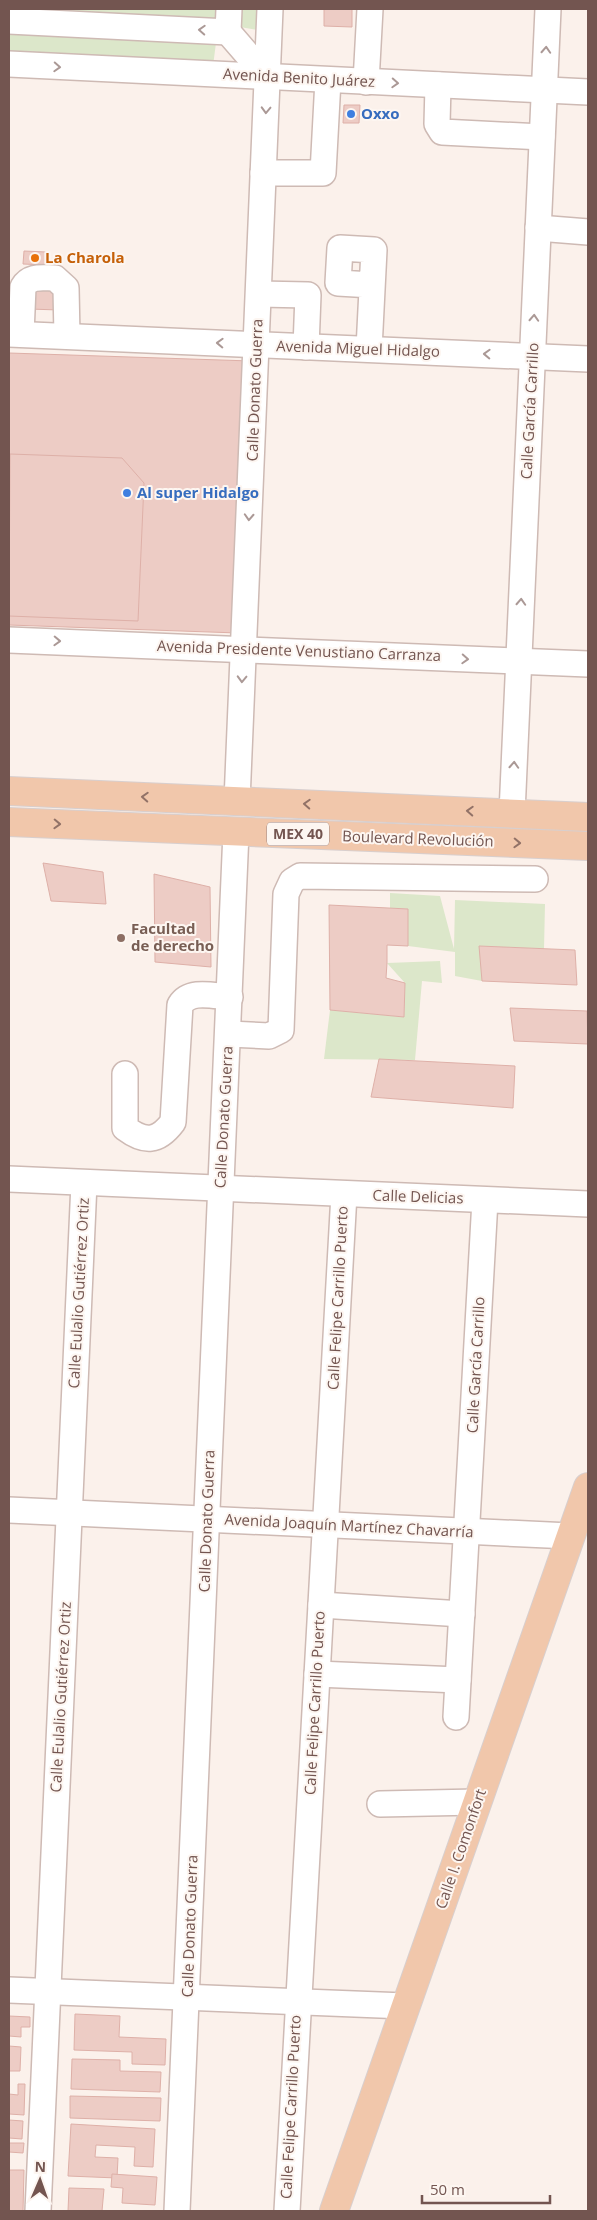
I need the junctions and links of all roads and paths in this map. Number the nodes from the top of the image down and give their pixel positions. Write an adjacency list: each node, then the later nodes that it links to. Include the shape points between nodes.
1 (270, 9): 7 (street, Calle Donato Guerra)
2 (370, 9): 9 (street)
3 (548, 9): 11 (street, Calle García Carrillo, one-way to 3)
4 (229, 20): 5 (street, one-way to 5); 7 (street)
5 (9, 22)
6 (9, 64): 7 (street, Avenida Benito Juárez, one-way to 7)
7 (267, 77): 8 (street, Avenida Benito Juárez); 14 (street, Calle Donato Guerra, one-way to 14)
8 (328, 80): 9 (street, Avenida Benito Juárez); 14 (street, via 323,174)
9 (366, 82): 10 (street, Avenida Benito Juárez, one-way to 10)
10 (438, 85): 11 (street, Avenida Benito Juárez); 13 (street, via 437,124 442,132)
11 (544, 90): 12 (street, Avenida Benito Juárez); 13 (street, Calle García Carrillo)
12 (588, 92)
13 (542, 137): 15 (street, Calle García Carrillo)
14 (263, 173): 19 (street, Calle Donato Guerra)
15 (538, 228): 16 (street); 26 (street, Calle García Carrillo, one-way to 15)
16 (588, 232)
17 (338, 283): 18 (street); 18 (street, via 340,248 374,250); 20 (street, via 321,282)
18 (372, 285): 25 (street)
19 (259, 294): 20 (street); 23 (street, Calle Donato Guerra)
20 (308, 295): 24 (street)
21 (15, 334): 22 (street, Avenida Miguel Hidalgo); 22 (street, via 23,286 31,278 55,278 66,288)
22 (67, 336): 23 (street, Avenida Miguel Hidalgo, one-way to 22)
23 (257, 344): 24 (street, Avenida Miguel Hidalgo); 29 (street, Calle Donato Guerra, one-way to 29)
24 (306, 346): 25 (street, Avenida Miguel Hidalgo)
25 (369, 349): 26 (street, Avenida Miguel Hidalgo, one-way to 25)
26 (532, 356): 27 (street, Avenida Miguel Hidalgo); 30 (street, Calle García Carrillo, one-way to 26)
27 (588, 358)
28 (9, 640): 29 (street, Avenida Presidente Venustiano Carranza, one-way to 29)
29 (243, 648): 30 (street, Avenida Presidente Venustiano Carranza, one-way to 30); 33 (street, Calle Donato Guerra, one-way to 33)
30 (519, 661): 31 (street, Avenida Presidente Venustiano Carranza); 34 (street, Calle García Carrillo, one-way to 30)
31 (588, 664)
32 (9, 791): 33 (main road, MEX 40, one-way to 32)
33 (237, 801): 34 (main road, MEX 40, one-way to 33)
34 (512, 813): 35 (main road, MEX 40)
35 (588, 817)
36 (9, 822): 37 (main road, Boulevard Revolución / MEX 40, one-way to 37)
37 (236, 832): 38 (main road, Boulevard Revolución / MEX 40, one-way to 38); 40 (street, Calle Donato Guerra)
38 (588, 846)
39 (535, 879): 41 (street, via 300,876 292,881 286,894 281,1030 269,1036)
40 (230, 997): 41 (street, Calle Donato Guerra); 42 (street, via 191,995 180,1005 173,1122 157,1137 134,1135 125,1128)
41 (229, 1034): 45 (street, Calle Donato Guerra)
42 (124, 1074)
43 (9, 1178): 44 (street, Calle Delicias)
44 (84, 1183): 45 (street, Calle Delicias); 51 (street, Calle Eulalio Gutiérrez Ortiz)
45 (221, 1189): 46 (street, Calle Delicias); 52 (street, Calle Donato Guerra)
46 (344, 1194): 47 (street, Calle Delicias); 53 (street, Calle Felipe Carrillo Puerto)
47 (485, 1200): 48 (street, Calle Delicias); 54 (street, Calle García Carrillo)
48 (588, 1204)
49 (588, 1487): 55 (main road, Calle I. Comonfort)
50 (9, 1510): 51 (street, Avenida Joaquín Martínez Chavarría)
51 (69, 1513): 52 (street, Avenida Joaquín Martínez Chavarría); 64 (street, Calle Eulalio Gutiérrez Ortiz)
52 (207, 1519): 53 (street, Avenida Joaquín Martínez Chavarría); 65 (street, Calle Donato Guerra)
53 (326, 1525): 54 (street, Avenida Joaquín Martínez Chavarría); 56 (street, Calle Felipe Carrillo Puerto)
54 (467, 1531): 55 (street, Avenida Joaquín Martínez Chavarría); 57 (street, Calle García Carrillo)
55 (570, 1536): 61 (main road, Calle I. Comonfort)
56 (321, 1605): 57 (street); 58 (street, Calle Felipe Carrillo Puerto)
57 (462, 1614): 59 (street, Calle García Carrillo)
58 (317, 1674): 59 (street); 66 (street, Calle Felipe Carrillo Puerto)
59 (458, 1680): 60 (street, Calle García Carrillo)
60 (456, 1717)
61 (477, 1802): 62 (street); 67 (main road, Calle I. Comonfort)
62 (380, 1804)
63 (9, 1990): 64 (street)
64 (48, 1992): 65 (street); 68 (street, Calle Eulalio Gutiérrez Ortiz)
65 (187, 1997): 66 (street); 69 (street, Calle Donato Guerra)
66 (297, 2002): 67 (street); 70 (street, Calle Felipe Carrillo Puerto)
67 (405, 2006): 71 (main road, Calle I. Comonfort)
68 (38, 2211)
69 (177, 2211)
70 (286, 2211)
71 (334, 2211)

